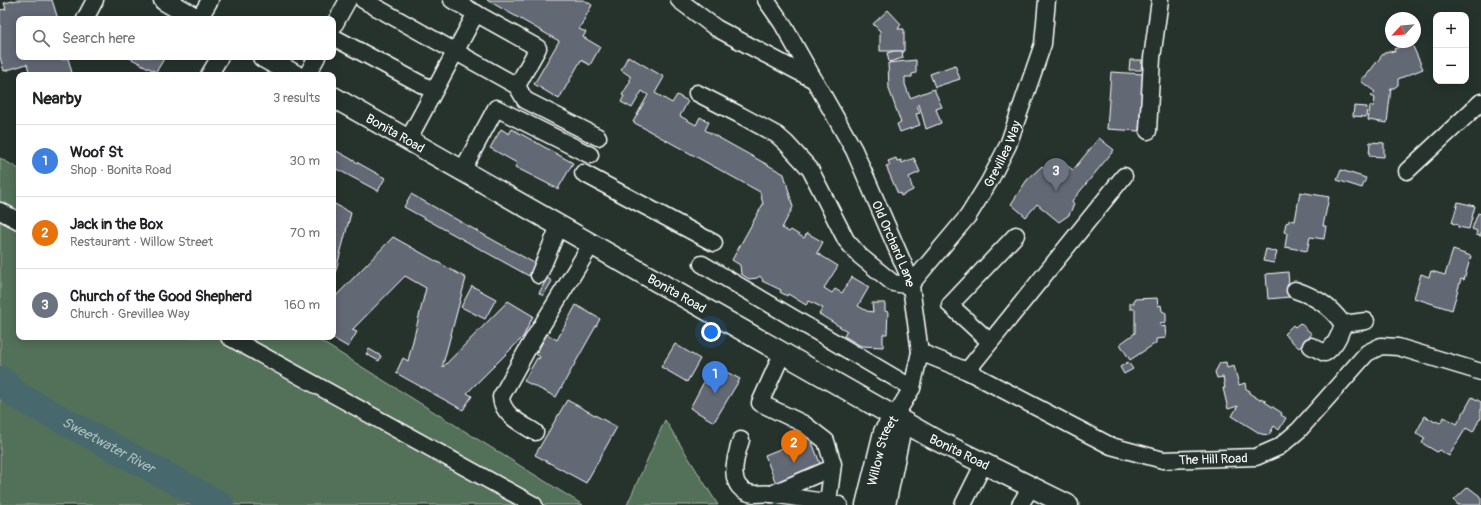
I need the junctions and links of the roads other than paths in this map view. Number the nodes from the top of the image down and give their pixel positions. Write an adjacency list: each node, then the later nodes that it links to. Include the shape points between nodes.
1 (95, 0): 13 (street)
2 (164, 0): 11 (main road)
3 (210, 0): 11 (street)
4 (348, 0): 14 (street)
5 (363, 0): 16 (street)
6 (452, 0): 12 (street)
7 (679, 0): 23 (street, via 716,28)
8 (766, 0): 23 (street, Old Orchard Lane)
9 (1048, 0): 45 (street, Grevillea Way, via 1043,44 1008,146 968,216)
10 (1160, 0): 29 (street, via 1152,58)
11 (192, 12)
12 (476, 13): 16 (street); 24 (street, via 538,48)
13 (87, 16)
14 (336, 22)
15 (336, 39): 25 (street)
16 (456, 50): 24 (street); 25 (street)
17 (218, 60): 20 (street)
18 (268, 60): 21 (main road)
19 (316, 60): 22 (street)
20 (211, 72)
21 (290, 72)
22 (310, 72)
23 (814, 80): 45 (street, Old Orchard Lane, via 854,150)
24 (517, 86): 30 (street, via 525,100)
25 (434, 91): 31 (street)
26 (697, 93): 45 (street, via 740,114 786,143 810,169 846,240 893,283)
27 (336, 99): 31 (main road, Bonita Road)
28 (1481, 102): 34 (street)
29 (1148, 131)
30 (598, 137)
31 (408, 140): 33 (main road, Bonita Road)
32 (590, 155): 33 (street, via 496,108)
33 (462, 171): 39 (main road, Bonita Road)
34 (1407, 171)
35 (583, 173): 41 (street)
36 (1124, 176): 50 (street)
37 (0, 211): 38 (street)
38 (16, 219)
39 (559, 226): 42 (main road, Bonita Road); 44 (street)
40 (1016, 235): 50 (street, via 950,305)
41 (714, 242)
42 (591, 244): 53 (main road, Bonita Road); 58 (street, via 501,397 508,414)
43 (702, 264): 56 (street)
44 (539, 275)
45 (911, 285): 52 (street, Old Orchard Lane)
46 (1295, 290): 48 (street, via 1313,296)
47 (1366, 320): 48 (street)
48 (1343, 324): 51 (street, via 1340,335 1331,349 1325,353)
49 (234, 340): 65 (street)
50 (990, 342): 54 (street)
51 (1311, 346)
52 (920, 352): 54 (street, The Hill Road); 56 (street, Old Orchard Lane)
53 (782, 354): 57 (main road, Bonita Road); 61 (street, via 760,403 804,424 826,441)
54 (967, 371): 55 (street, The Hill Road, via 1111,446 1163,460 1256,457 1279,447 1299,430 1367,354 1381,346 1398,347)
55 (1481, 372)
56 (912, 388): 57 (street, Old Orchard Lane)
57 (895, 416): 60 (main road, Bonita Road, via 932,438); 66 (main road, Willow Street, via 884,432); 67 (main road, Willow Street, via 899,437)
58 (535, 432)
59 (741, 440): 63 (street, via 734,460 733,472 737,482 743,490 753,494)
60 (984, 463): 62 (main road, Bonita Road); 68 (street)
61 (832, 468): 63 (street); 64 (street)
62 (1030, 487): 69 (street); 70 (main road, Bonita Road)
63 (771, 494): 64 (street)
64 (833, 504)
65 (534, 505)
66 (866, 505)
67 (885, 505)
68 (963, 505)
69 (1020, 505)
70 (1068, 505)

